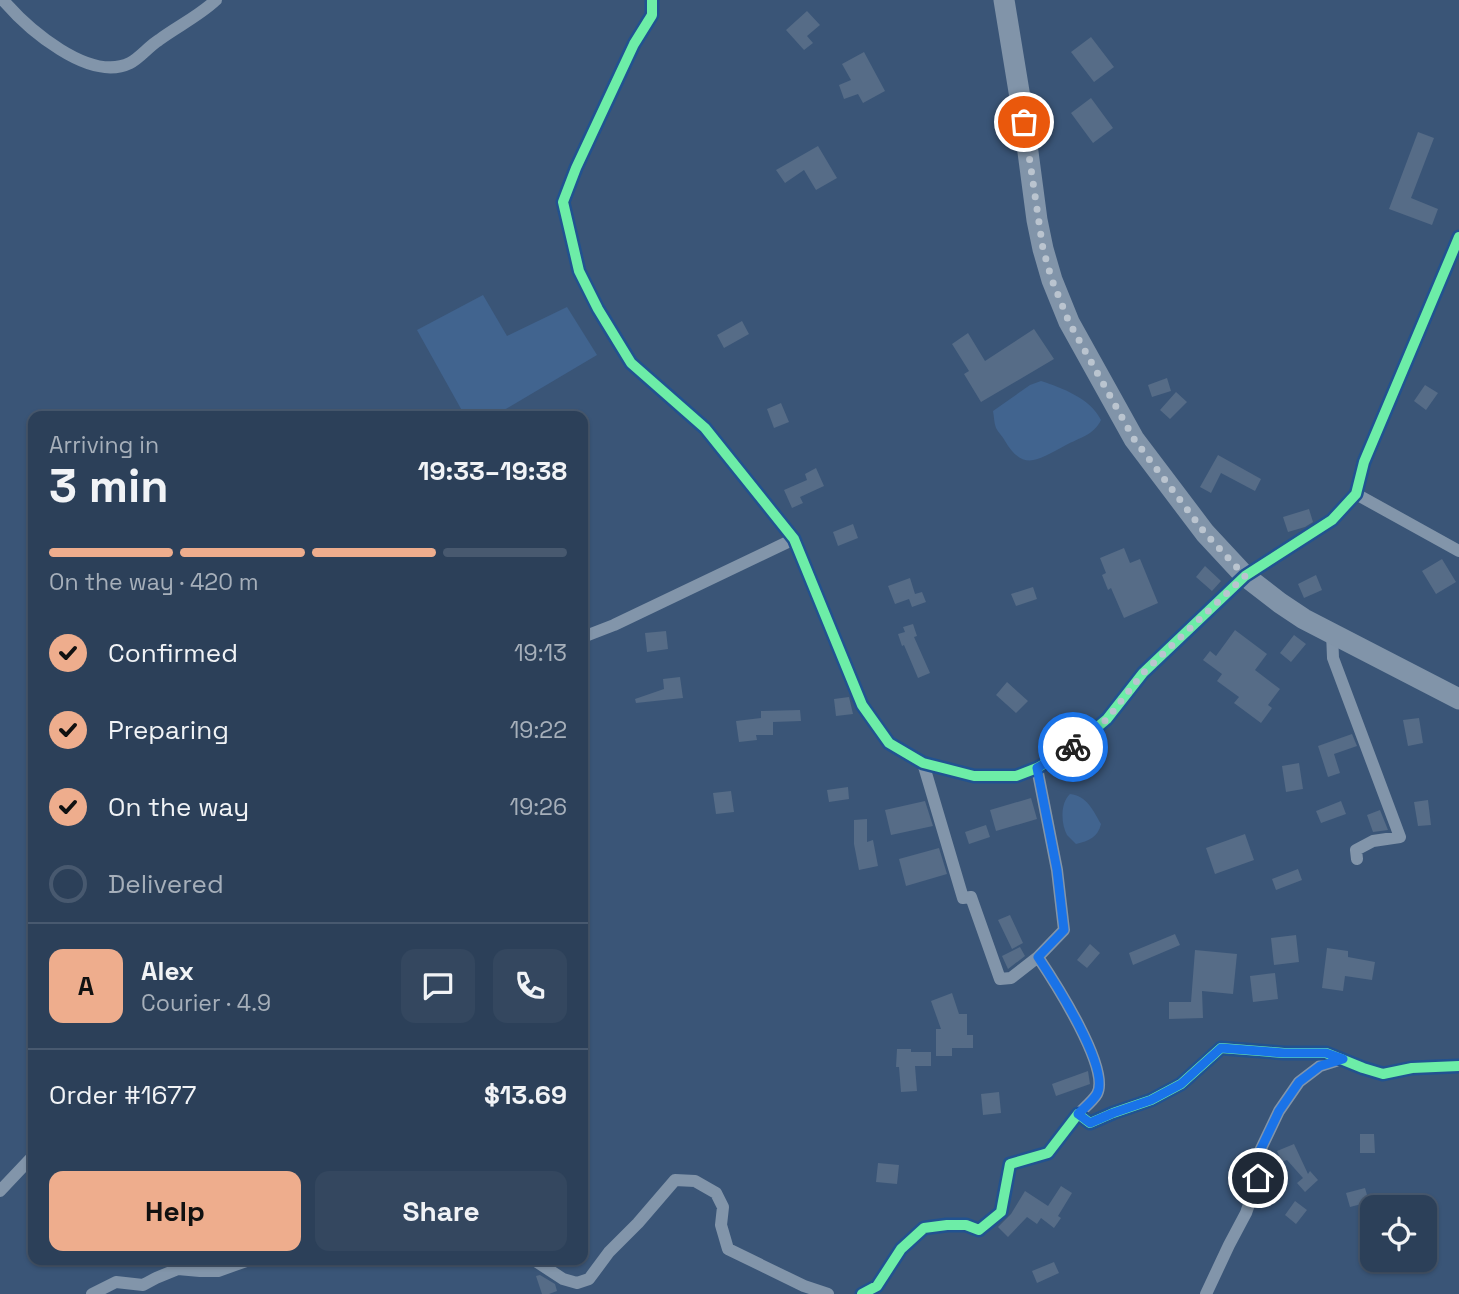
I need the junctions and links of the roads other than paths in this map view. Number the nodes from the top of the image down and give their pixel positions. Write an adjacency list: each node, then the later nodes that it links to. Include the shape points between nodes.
1 (3, 0): 2 (street, via 19,19 62,50 86,64 110,68 130,63)
2 (216, 0)
3 (652, 0): 7 (street, via 652,15 634,44 563,202 579,271 631,363 705,428)
4 (1004, 0): 9 (highway, via 1043,249 1069,322 1134,439 1205,533)
5 (1459, 237): 6 (street, via 1364,462)
6 (1356, 494): 8 (street); 9 (street, via 1332,520)
7 (794, 539): 11 (street); 13 (street, via 862,705 889,743)
8 (1459, 551)
9 (1245, 576): 10 (highway, via 1304,619); 14 (street, via 1143,673 1107,719 1075,746)
10 (1332, 632): 12 (highway); 15 (street, via 1333,658 1401,837 1356,849)
11 (588, 635)
12 (1459, 699)
13 (923, 763): 14 (street, via 974,776 1016,776); 16 (street, via 963,898 971,898 1000,979 1011,978)
14 (1037, 768): 16 (street, via 1064,930)
15 (1357, 859)
16 (1038, 957): 19 (street, via 1061,992 1100,1076 1098,1094)
17 (1343, 1059): 18 (street, via 1383,1074); 19 (street, via 1326,1053 1221,1048 1181,1084 1151,1100 1090,1123); 27 (street, via 1320,1066 1299,1082 1279,1111 1258,1155 1258,1178 1246,1213)
18 (1459, 1066)
19 (1078, 1114): 26 (street, via 1048,1153 1010,1164 1001,1212 979,1230 966,1225 924,1228 901,1249 877,1286)
20 (28, 1161): 21 (street)
21 (0, 1191)
22 (235, 1265): 24 (street, via 218,1271 178,1269 143,1285 116,1282)
23 (542, 1265): 25 (street, via 563,1279 577,1283 589,1279 675,1180 695,1181 716,1193 723,1207 721,1225 728,1249)
24 (92, 1294)
25 (828, 1294)
26 (862, 1294)
27 (1206, 1294)

